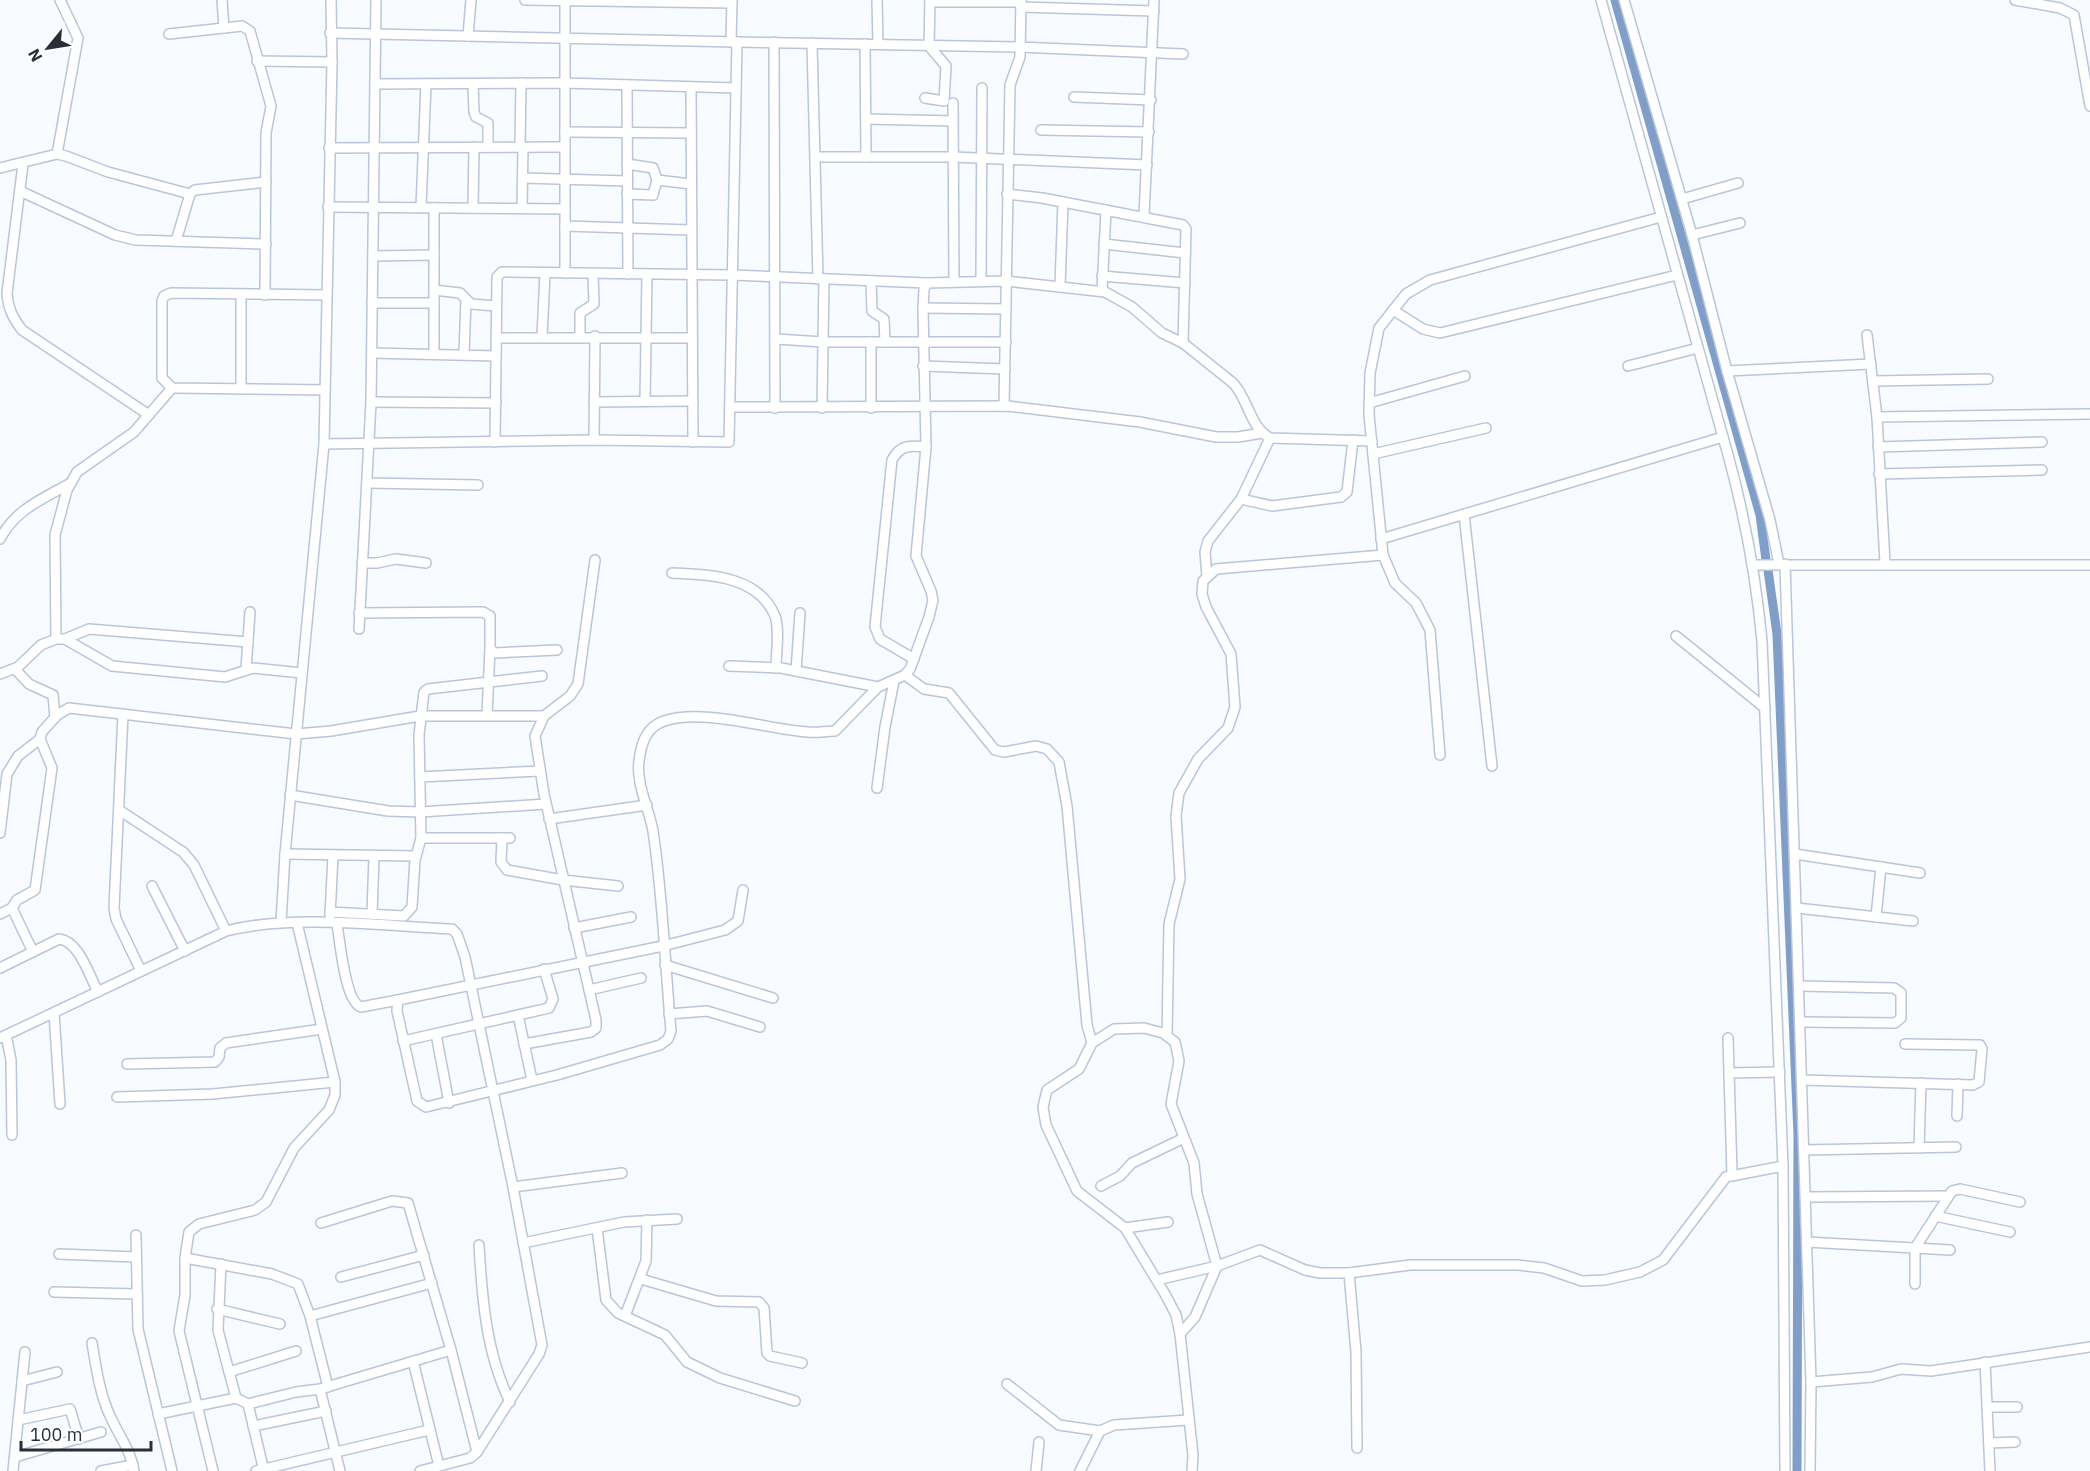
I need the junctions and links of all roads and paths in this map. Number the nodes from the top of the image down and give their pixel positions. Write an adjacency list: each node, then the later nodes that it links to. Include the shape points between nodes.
1 (60, 0): 65 (street, via 78,38)
2 (222, 0): 20 (street)
3 (331, 0): 21 (street)
4 (376, 0): 23 (street)
5 (471, 0): 24 (street)
6 (525, 0): 7 (street)
7 (565, 0): 13 (street); 25 (street)
8 (877, 0): 30 (street)
9 (1154, 0): 19 (street)
10 (1601, 0): 97 (street)
11 (1624, 0): 86 (street)
12 (2015, 0): 50 (street, via 2060,8 2074,15)
13 (632, 1): 14 (street)
14 (692, 1): 15 (street)
15 (732, 1): 26 (street)
16 (930, 1): 17 (street); 31 (street)
17 (1021, 3): 18 (street); 32 (street)
18 (1057, 4): 19 (street)
19 (1154, 11): 33 (street)
20 (224, 28): 22 (street); 35 (street, via 242,26 250,31)
21 (330, 33): 23 (street); 36 (street)
22 (169, 34)
23 (375, 34): 24 (street); 39 (street)
24 (468, 36): 25 (street)
25 (564, 38): 26 (street); 38 (street)
26 (734, 42): 27 (street); 44 (street)
27 (774, 42): 28 (street); 118 (street)
28 (812, 43): 29 (street); 68 (street)
29 (865, 44): 30 (street); 51 (street)
30 (878, 44): 31 (street)
31 (930, 45): 32 (street); 47 (street, via 946,66 944,101)
32 (1020, 47): 33 (street); 70 (street, via 1019,67 1010,85)
33 (1153, 53): 34 (street); 48 (street)
34 (1183, 54)
35 (257, 61): 36 (street); 79 (street, via 271,106 266,133)
36 (332, 62): 64 (street)
37 (521, 83): 38 (street); 41 (street); 62 (street)
38 (565, 83): 42 (street); 54 (street)
39 (375, 84): 40 (street); 59 (street)
40 (426, 84): 41 (street); 58 (street)
41 (473, 84): 61 (street, via 474,112 488,123)
42 (627, 85): 43 (street); 57 (street)
43 (692, 87): 44 (street); 56 (street)
44 (736, 88): 115 (street)
45 (982, 88): 69 (street)
46 (1074, 97): 48 (street)
47 (925, 99)
48 (1151, 100): 55 (street)
49 (953, 103): 52 (street)
50 (2090, 106)
51 (866, 119): 52 (street); 66 (street)
52 (953, 121): 67 (street)
53 (1041, 130): 55 (street)
54 (565, 132): 57 (street); 63 (street)
55 (1149, 132): 73 (street)
56 (692, 133): 57 (street); 81 (street)
57 (627, 134): 72 (street)
58 (423, 146): 59 (street); 60 (street); 90 (street)
59 (375, 147): 64 (street); 89 (street)
60 (474, 147): 61 (street); 92 (street)
61 (488, 147): 62 (street)
62 (521, 147): 63 (street); 75 (street)
63 (565, 147): 76 (street)
64 (328, 148): 88 (street)
65 (57, 154): 71 (street); 83 (street)
66 (866, 157): 67 (street); 68 (street)
67 (953, 157): 69 (street); 123 (street)
68 (815, 158): 119 (street)
69 (982, 159): 70 (street); 121 (street)
70 (1007, 160): 73 (street); 85 (street)
71 (23, 164): 74 (street); 82 (street)
72 (627, 164): 77 (street, via 653,168); 78 (street)
73 (1147, 165): 96 (street)
74 (0, 168)
75 (523, 178): 76 (street); 93 (street)
76 (565, 178): 78 (street); 94 (street)
77 (657, 180): 81 (street); 84 (street, via 653,195)
78 (627, 181): 84 (street)
79 (266, 182): 83 (street, via 203,187); 104 (street)
80 (1738, 183): 86 (street)
81 (691, 184): 101 (street)
82 (20, 191): 103 (street, via 115,235); 182 (street, via 7,293 14,320 22,330)
83 (190, 194): 103 (street)
84 (627, 194): 100 (street)
85 (1007, 194): 87 (street); 122 (street)
86 (1682, 199): 102 (street)
87 (1063, 201): 95 (street); 126 (street)
88 (328, 207): 89 (street); 131 (street)
89 (374, 207): 90 (street); 108 (street)
90 (421, 207): 91 (street)
91 (434, 208): 92 (street); 107 (street)
92 (473, 208): 93 (street)
93 (522, 208): 94 (street)
94 (565, 209): 99 (street)
95 (1106, 210): 96 (street); 105 (street)
96 (1144, 216): 106 (street, via 1183,225)
97 (1661, 217): 116 (street); 138 (street, via 1430,280 1406,294)
98 (1740, 223): 102 (street)
99 (565, 226): 100 (street); 110 (street)
100 (627, 227): 101 (street); 112 (street)
101 (691, 230): 114 (street)
102 (1692, 235): 162 (street)
103 (176, 241): 104 (street)
104 (266, 244): 130 (street)
105 (1104, 244): 106 (street); 117 (street)
106 (1185, 253): 124 (street)
107 (434, 255): 108 (street); 127 (street)
108 (373, 256): 133 (street)
109 (545, 273): 110 (street); 135 (street, via 498,274); 142 (street)
110 (565, 273): 111 (street)
111 (593, 274): 112 (street); 140 (street, via 594,304 580,313)
112 (628, 274): 113 (street)
113 (647, 274): 114 (street); 143 (street)
114 (692, 275): 115 (street); 145 (street)
115 (732, 275): 118 (street); 176 (street)
116 (1677, 275): 138 (street, via 1440,333 1423,329); 153 (street)
117 (1102, 276): 124 (street); 128 (street)
118 (776, 277): 119 (street); 146 (street)
119 (821, 279): 120 (street); 147 (street)
120 (871, 281): 125 (street); 149 (street, via 872,311 884,319)
121 (981, 281): 122 (street); 123 (street)
122 (1006, 281): 126 (street); 137 (street)
123 (954, 282): 125 (street)
124 (1185, 283): 152 (street)
125 (927, 284): 136 (street)
126 (1060, 286): 128 (street)
127 (434, 290): 132 (street, via 460,293); 134 (street)
128 (1102, 291): 152 (street, via 1132,306 1162,333)
129 (241, 295): 130 (street); 166 (street, via 164,296 162,378); 167 (street)
130 (265, 295): 131 (street)
131 (326, 296): 168 (street)
132 (466, 299): 135 (street, via 471,304); 156 (street)
133 (372, 303): 134 (street); 154 (street)
134 (434, 303): 155 (street)
135 (496, 306): 144 (street)
136 (923, 308): 137 (street); 151 (street)
137 (1006, 309): 150 (street)
138 (1393, 310): 174 (street, via 1379,328)
139 (1868, 335): 158 (street)
140 (580, 336): 141 (street); 142 (street)
141 (595, 336): 143 (street); 172 (street)
142 (542, 337): 144 (street)
143 (646, 337): 145 (street); 169 (street)
144 (496, 338): 157 (street)
145 (692, 338): 170 (street)
146 (776, 339): 147 (street); 177 (street)
147 (823, 342): 148 (street); 178 (street)
148 (871, 342): 149 (street); 179 (street)
149 (885, 342): 151 (street)
150 (1006, 342): 151 (street); 161 (street)
151 (923, 343): 159 (street)
152 (1183, 343): 185 (street, via 1239,390)
153 (1698, 348): 160 (street); 186 (street)
154 (372, 353): 155 (street); 171 (street)
155 (434, 354): 156 (street)
156 (464, 354): 157 (street)
157 (496, 356): 173 (street)
158 (1871, 364): 162 (street); 165 (street)
159 (923, 366): 161 (street); 180 (street)
160 (1628, 366)
161 (1005, 369): 175 (street)
162 (1726, 371): 212 (street)
163 (1465, 376): 174 (street)
164 (1988, 379): 165 (street)
165 (1873, 381): 183 (street)
166 (172, 388): 167 (street); 182 (street)
167 (241, 389): 168 (street)
168 (325, 390): 193 (street)
169 (645, 401): 170 (street); 172 (street)
170 (693, 401): 191 (street)
171 (371, 402): 173 (street); 194 (street)
172 (594, 402): 187 (street)
173 (496, 403): 190 (street)
174 (1369, 403): 189 (street)
175 (1004, 406): 180 (street); 185 (street, via 1140,422 1216,437)
176 (730, 407): 177 (street); 191 (street, via 729,442)
177 (775, 408): 178 (street)
178 (822, 408): 179 (street)
179 (871, 408): 180 (street)
180 (923, 408): 195 (street)
181 (2090, 414): 183 (street)
182 (149, 415): 200 (street, via 134,432 77,472)
183 (1877, 417): 196 (street)
184 (1486, 428): 197 (street)
185 (1266, 435): 188 (street); 203 (street)
186 (1724, 438): 204 (street); 213 (street)
187 (594, 440): 190 (street); 191 (street)
188 (1353, 440): 189 (street); 203 (street, via 1347,492 1341,497 1272,506)
189 (1372, 441): 197 (street)
190 (495, 442): 194 (street)
191 (693, 442)
192 (2042, 442): 196 (street)
193 (324, 444): 194 (street); 232 (street)
194 (369, 445): 201 (street)
195 (926, 447): 226 (street, via 916,556 933,600); 226 (street, via 904,447 891,460 875,627 880,639)
196 (1878, 447): 199 (street)
197 (1373, 454): 205 (street)
198 (2042, 470): 199 (street)
199 (1879, 474): 211 (street)
200 (70, 483): 206 (street, via 22,510); 222 (street, via 55,535)
201 (367, 483): 202 (street); 209 (street)
202 (478, 485)
203 (1241, 499): 216 (street, via 1208,541)
204 (1464, 514): 205 (street); 248 (street)
205 (1381, 538): 207 (street)
206 (0, 539)
207 (1383, 555): 216 (street, via 1216,569); 247 (street, via 1395,582 1416,603 1430,630)
208 (595, 560): 243 (street, via 578,684 570,696)
209 (362, 563): 210 (street, via 396,559); 218 (street)
210 (426, 563)
211 (1885, 563): 212 (street); 214 (street)
212 (1780, 564): 213 (street); 261 (street)
213 (1758, 565): 239 (street)
214 (2090, 565)
215 (672, 573): 228 (street, via 750,585 775,616)
216 (1207, 576): 307 (street, via 1202,594 1231,654 1235,707 1228,728 1198,759 1179,793 1176,816 1180,879 1169,924)
217 (250, 612): 223 (street)
218 (359, 613): 220 (street); 224 (street, via 488,613)
219 (800, 613): 231 (street)
220 (359, 629)
221 (1676, 636): 239 (street)
222 (60, 639): 223 (street, via 89,629); 229 (street, via 41,645); 230 (street, via 112,666 225,677)
223 (248, 642): 230 (street)
224 (490, 648): 225 (street, via 500,654); 237 (street)
225 (557, 650)
226 (914, 659): 234 (street)
227 (729, 666): 228 (street)
228 (776, 668): 231 (street)
229 (15, 669): 233 (street); 244 (street, via 29,684 53,695)
230 (246, 669): 232 (street)
231 (796, 670): 238 (street)
232 (302, 673): 245 (street)
233 (0, 674)
234 (905, 675): 236 (street); 311 (street, via 924,689 949,693 995,750 1036,746 1047,749 1059,762)
235 (542, 676): 237 (street)
236 (894, 681): 238 (street); 251 (street)
237 (487, 682): 241 (street); 242 (street, via 428,688 421,700)
238 (878, 687): 254 (street, via 835,731 810,732 752,722 680,718 662,722 646,735 639,760)
239 (1765, 708): 315 (street)
240 (123, 714): 244 (street, via 69,708); 245 (street); 255 (street)
241 (487, 715): 242 (street); 243 (street)
242 (420, 716): 245 (street); 250 (street)
243 (544, 716): 249 (street, via 535,736)
244 (55, 717): 246 (street)
245 (296, 734): 252 (street)
246 (40, 739): 258 (street, via 10,765); 271 (street, via 52,768 35,890 17,900)
247 (1440, 755)
248 (1492, 766)
249 (540, 771): 250 (street); 253 (street)
250 (420, 777): 256 (street)
251 (877, 788)
252 (290, 795): 256 (street, via 388,811); 260 (street)
253 (546, 804): 256 (street); 257 (street)
254 (647, 805): 257 (street); 284 (street, via 653,831)
255 (119, 810): 283 (street, via 183,852 194,865); 291 (street, via 114,908)
256 (420, 812): 259 (street)
257 (549, 819): 267 (street)
258 (0, 833)
259 (421, 838): 264 (street); 267 (street, via 506,838 501,862 507,870)
260 (285, 854): 262 (street); 279 (street)
261 (1795, 854): 265 (street); 272 (street)
262 (333, 855): 263 (street); 273 (street)
263 (374, 856): 264 (street); 275 (street)
264 (416, 856): 275 (street, via 410,913)
265 (1881, 867): 266 (street); 277 (street)
266 (1920, 873)
267 (563, 880): 269 (street); 282 (street)
268 (152, 886): 285 (street)
269 (618, 886)
270 (743, 890): 284 (street, via 738,921 733,927)
271 (12, 908): 274 (street); 286 (street)
272 (1797, 908): 277 (street); 294 (street)
273 (330, 912): 275 (street); 281 (street)
274 (0, 914)
275 (372, 914)
276 (631, 917): 282 (street)
277 (1876, 917): 278 (street)
278 (1913, 921)
279 (281, 922): 280 (street); 283 (street)
280 (297, 923): 281 (street); 305 (street)
281 (333, 924): 293 (street, via 452,929 460,941); 298 (street, via 353,1002 362,1007)
282 (574, 928): 287 (street)
283 (226, 932): 285 (street)
284 (663, 946): 287 (street); 288 (street)
285 (185, 951): 291 (street)
286 (33, 952): 289 (street); 296 (street, via 59,939 67,940)
287 (582, 962): 290 (street); 295 (street)
288 (665, 965): 297 (street); 300 (street)
289 (0, 968)
290 (544, 969): 293 (street); 301 (street, via 554,999 552,1005)
291 (141, 971): 296 (street)
292 (641, 978): 295 (street)
293 (470, 984): 298 (street); 303 (street)
294 (1800, 986): 302 (street); 302 (street, via 1894,988 1901,993 1900,1018 1895,1023)
295 (589, 990): 312 (street, via 596,1028)
296 (98, 992): 299 (street)
297 (773, 998)
298 (398, 1000): 310 (street)
299 (54, 1012): 308 (street); 325 (street)
300 (669, 1014): 304 (street, via 707,1011); 317 (street, via 671,1030 660,1045)
301 (518, 1015): 303 (street); 312 (street)
302 (1801, 1022): 318 (street)
303 (479, 1024): 306 (street); 322 (street)
304 (760, 1027)
305 (322, 1029): 314 (street, via 225,1043 215,1062); 319 (street)
306 (436, 1034): 310 (street); 324 (street)
307 (1167, 1035): 311 (street, via 1126,1027 1114,1029); 328 (street, via 1178,1049 1170,1104)
308 (3, 1037): 327 (street, via 11,1060)
309 (1728, 1038): 316 (street)
310 (403, 1041): 324 (street, via 417,1101 421,1106)
311 (1092, 1042): 346 (street, via 1079,1069 1047,1090 1044,1117 1077,1191)
312 (524, 1044): 317 (street)
313 (1905, 1044): 321 (street, via 1980,1045 1979,1082)
314 (127, 1064)
315 (1780, 1072): 316 (street); 332 (street)
316 (1729, 1073): 334 (street)
317 (532, 1080): 322 (street)
318 (1803, 1080): 320 (street); 331 (street)
319 (335, 1082): 323 (street, via 213,1094); 357 (street, via 329,1110 294,1148 272,1196 255,1210 194,1226)
320 (1921, 1083): 321 (street); 330 (street)
321 (1958, 1084): 326 (street)
322 (492, 1089): 324 (street); 335 (street)
323 (117, 1096)
324 (449, 1102)
325 (60, 1104)
326 (1957, 1116)
327 (12, 1135)
328 (1184, 1138): 336 (street, via 1132,1163 1120,1176); 359 (street, via 1194,1163 1197,1194)
329 (1956, 1147): 330 (street)
330 (1919, 1148): 331 (street)
331 (1804, 1150): 338 (street)
332 (1783, 1166): 334 (street); 422 (street)
333 (622, 1173): 335 (street)
334 (1732, 1174): 360 (street, via 1720,1183 1663,1260 1640,1272 1590,1282 1544,1268 1518,1265 1410,1265)
335 (513, 1186): 350 (street)
336 (1101, 1186)
337 (1948, 1196): 338 (street); 339 (street, via 1960,1189); 340 (street)
338 (1806, 1197): 349 (street)
339 (2020, 1202)
340 (1935, 1216): 347 (street); 352 (street)
341 (677, 1219): 342 (street)
342 (647, 1220): 345 (street); 362 (street, via 648,1252)
343 (1167, 1222): 346 (street)
344 (321, 1223): 355 (street, via 401,1200 408,1203 413,1213)
345 (597, 1228): 350 (street); 370 (street, via 606,1300 612,1309)
346 (1125, 1228): 363 (street)
347 (2010, 1232)
348 (136, 1235): 356 (street)
349 (1807, 1242): 352 (street); 384 (street)
350 (523, 1243): 389 (street, via 542,1345)
351 (479, 1245): 389 (street, via 482,1301 496,1369)
352 (1915, 1248): 353 (street); 365 (street)
353 (1950, 1250)
354 (59, 1254): 356 (street)
355 (424, 1254): 361 (street); 364 (street)
356 (136, 1257): 367 (street)
357 (185, 1258): 358 (street); 391 (street, via 185,1295 179,1331)
358 (221, 1264): 368 (street); 369 (street, via 272,1274 298,1284)
359 (1217, 1266): 360 (street, via 1260,1250 1305,1270); 363 (street); 372 (street, via 1194,1317)
360 (1349, 1273): 406 (street, via 1356,1352)
361 (341, 1277)
362 (641, 1279): 370 (street); 380 (street, via 716,1301 759,1302 764,1308 767,1353)
363 (1157, 1280): 372 (street, via 1176,1315)
364 (432, 1283): 369 (street); 375 (street)
365 (1915, 1284)
366 (54, 1292): 367 (street)
367 (137, 1294): 395 (street, via 138,1329)
368 (217, 1309): 371 (street); 382 (street)
369 (310, 1316): 386 (street)
370 (625, 1316): 388 (street, via 665,1335 687,1362 704,1371)
371 (280, 1324)
372 (1180, 1334): 397 (street)
373 (92, 1343): 411 (street, via 112,1420 122,1434)
374 (2090, 1347): 379 (street)
375 (451, 1350): 378 (street); 408 (street)
376 (296, 1351): 382 (street)
377 (25, 1352): 383 (street)
378 (413, 1361): 386 (street); 399 (street)
379 (1985, 1362): 384 (street); 392 (street)
380 (802, 1363)
381 (57, 1372): 383 (street)
382 (229, 1372): 387 (street)
383 (22, 1381): 396 (street)
384 (1811, 1382): 423 (street)
385 (1007, 1384): 400 (street, via 1059,1425)
386 (324, 1388): 390 (street); 394 (street)
387 (236, 1398): 390 (street); 391 (street)
388 (795, 1401)
389 (510, 1402): 408 (street)
390 (248, 1404): 398 (street)
391 (198, 1407): 395 (street); 416 (street)
392 (1987, 1407): 393 (street); 405 (street)
393 (2017, 1407)
394 (326, 1411): 398 (street); 407 (street)
395 (158, 1414): 415 (street)
396 (18, 1420): 402 (street, via 70,1409); 409 (street)
397 (1188, 1420): 400 (street, via 1114,1425); 421 (street)
398 (253, 1426): 412 (street)
399 (429, 1430): 407 (street); 410 (street)
400 (1100, 1431): 420 (street)
401 (102, 1432): 402 (street)
402 (79, 1439): 409 (street)
403 (1039, 1442): 419 (street)
404 (2015, 1442): 405 (street)
405 (1989, 1443): 424 (street)
406 (1357, 1448)
407 (336, 1452): 412 (street); 417 (street)
408 (477, 1452): 410 (street)
409 (15, 1457): 413 (street)
410 (445, 1467): 418 (street)
411 (134, 1468): 414 (street)
412 (261, 1470)
413 (13, 1471)
414 (101, 1471)
415 (171, 1471)
416 (213, 1471)
417 (340, 1471)
418 (420, 1471)
419 (1036, 1471)
420 (1080, 1471)
421 (1192, 1471)
422 (1785, 1471)
423 (1809, 1471)
424 (1990, 1471)

